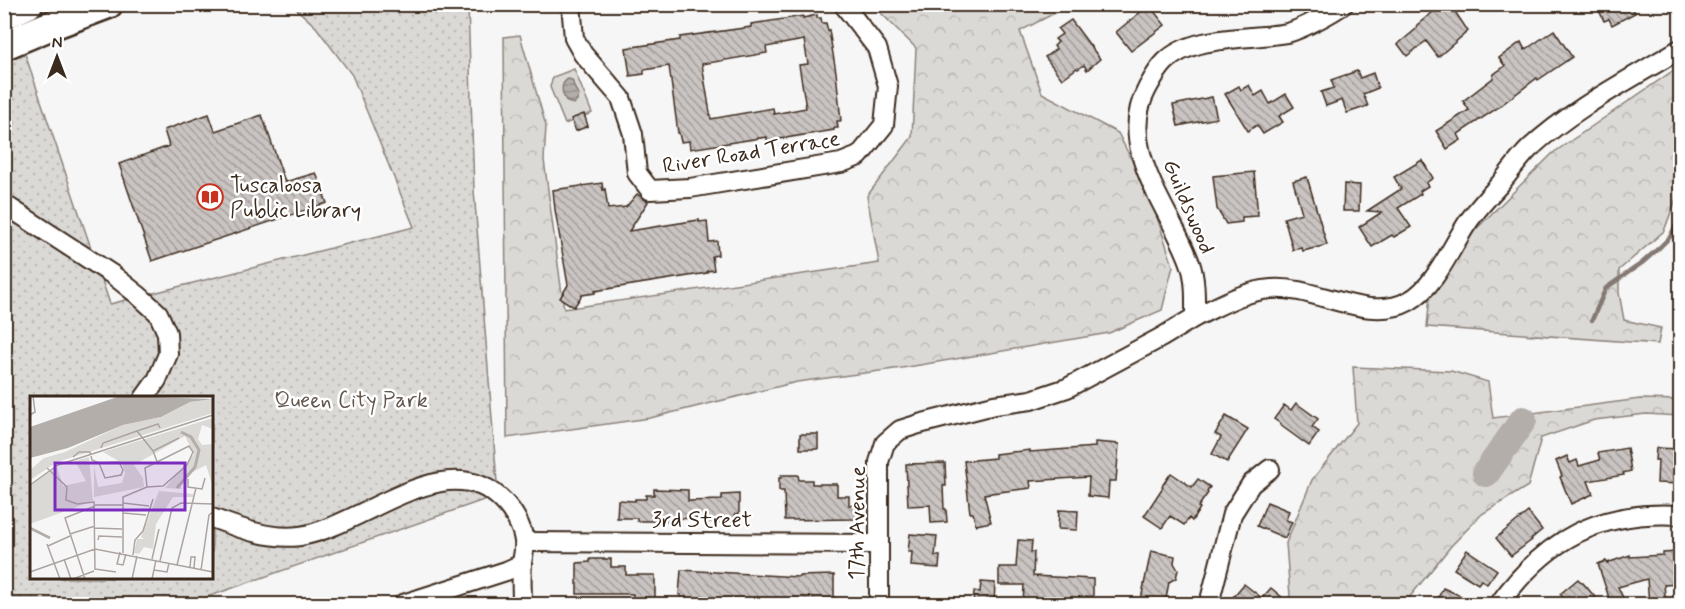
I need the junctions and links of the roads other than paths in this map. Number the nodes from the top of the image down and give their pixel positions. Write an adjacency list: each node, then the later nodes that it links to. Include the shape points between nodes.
1 (28, 4): 6 (main road)
2 (108, 4): 7 (main road)
3 (571, 4): 4 (street, River Road Terrace, via 574,38 621,98 633,134 637,173 650,190 690,188 841,163 859,156 884,125 888,86 877,48)
4 (843, 4)
5 (1336, 7): 10 (street, Guildswood, via 1289,33 1240,37 1181,50 1165,62 1145,91 1136,126 1138,147 1190,264 1196,290)
6 (4, 15)
7 (4, 45)
8 (1680, 49): 10 (street, via 1579,109 1529,150 1469,221 1424,289 1408,302 1364,308 1298,290 1272,288 1247,294)
9 (4, 204): 11 (street, via 113,275 158,313 167,333 168,354)
10 (1195, 317): 16 (street, 17th Avenue, via 1067,388 900,430 885,443 879,462)
11 (145, 396)
12 (1270, 470): 21 (street, via 1251,484 1232,514)
13 (1680, 515): 22 (street, via 1635,515 1580,531 1539,559)
14 (213, 518): 15 (street, via 264,534 301,536 337,526 420,487 459,480 478,484 498,495 513,513)
15 (525, 542): 16 (street, 3rd Street); 17 (street)
16 (879, 544): 20 (street, 17th Avenue)
17 (522, 564): 18 (street); 19 (street)
18 (402, 604)
19 (522, 604)
20 (879, 604)
21 (1209, 604)
22 (1500, 604)

